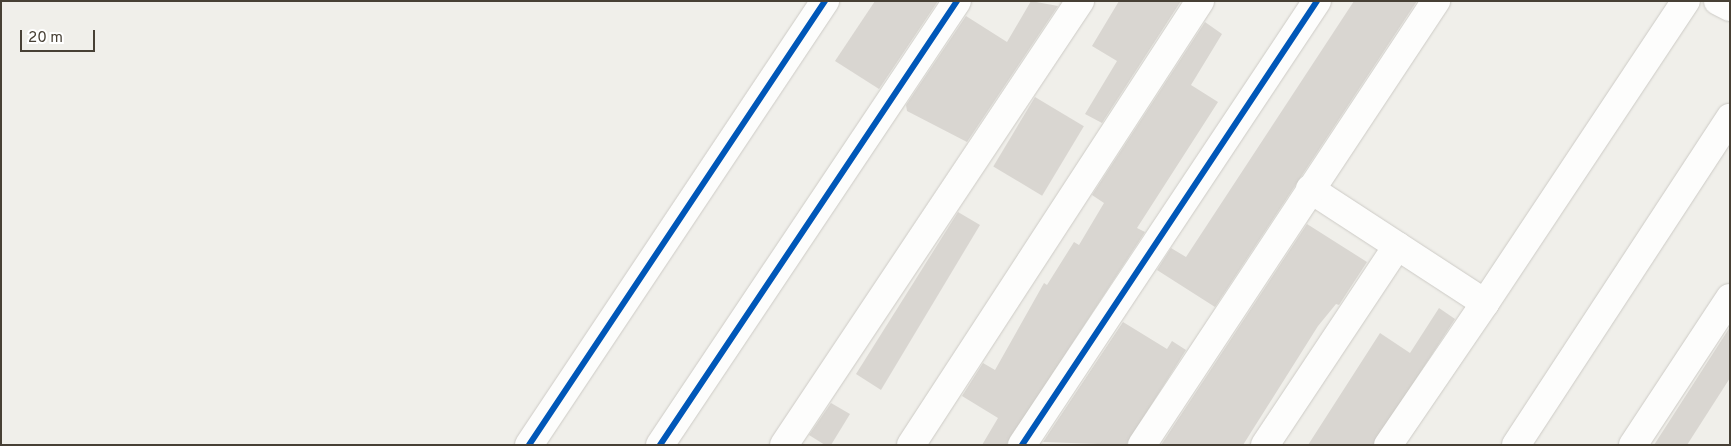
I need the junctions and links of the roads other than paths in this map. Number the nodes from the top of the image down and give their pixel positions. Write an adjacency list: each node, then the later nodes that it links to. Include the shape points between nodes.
1 (825, 1): 15 (street)
2 (957, 1): 16 (street)
3 (1080, 1): 17 (street)
4 (1200, 1): 18 (street)
5 (1317, 1): 19 (street)
6 (1436, 1): 11 (street)
7 (1686, 1): 14 (street)
8 (1718, 1): 9 (street)
9 (1730, 7)
10 (1730, 118): 23 (street)
11 (1310, 189): 12 (street); 20 (street)
12 (1396, 246): 14 (street); 21 (street)
13 (1730, 298): 24 (street)
14 (1485, 303): 22 (street)
15 (529, 445)
16 (660, 445)
17 (784, 445)
18 (911, 445)
19 (1022, 445)
20 (1142, 445)
21 (1265, 445)
22 (1388, 445)
23 (1516, 445)
24 (1633, 445)

